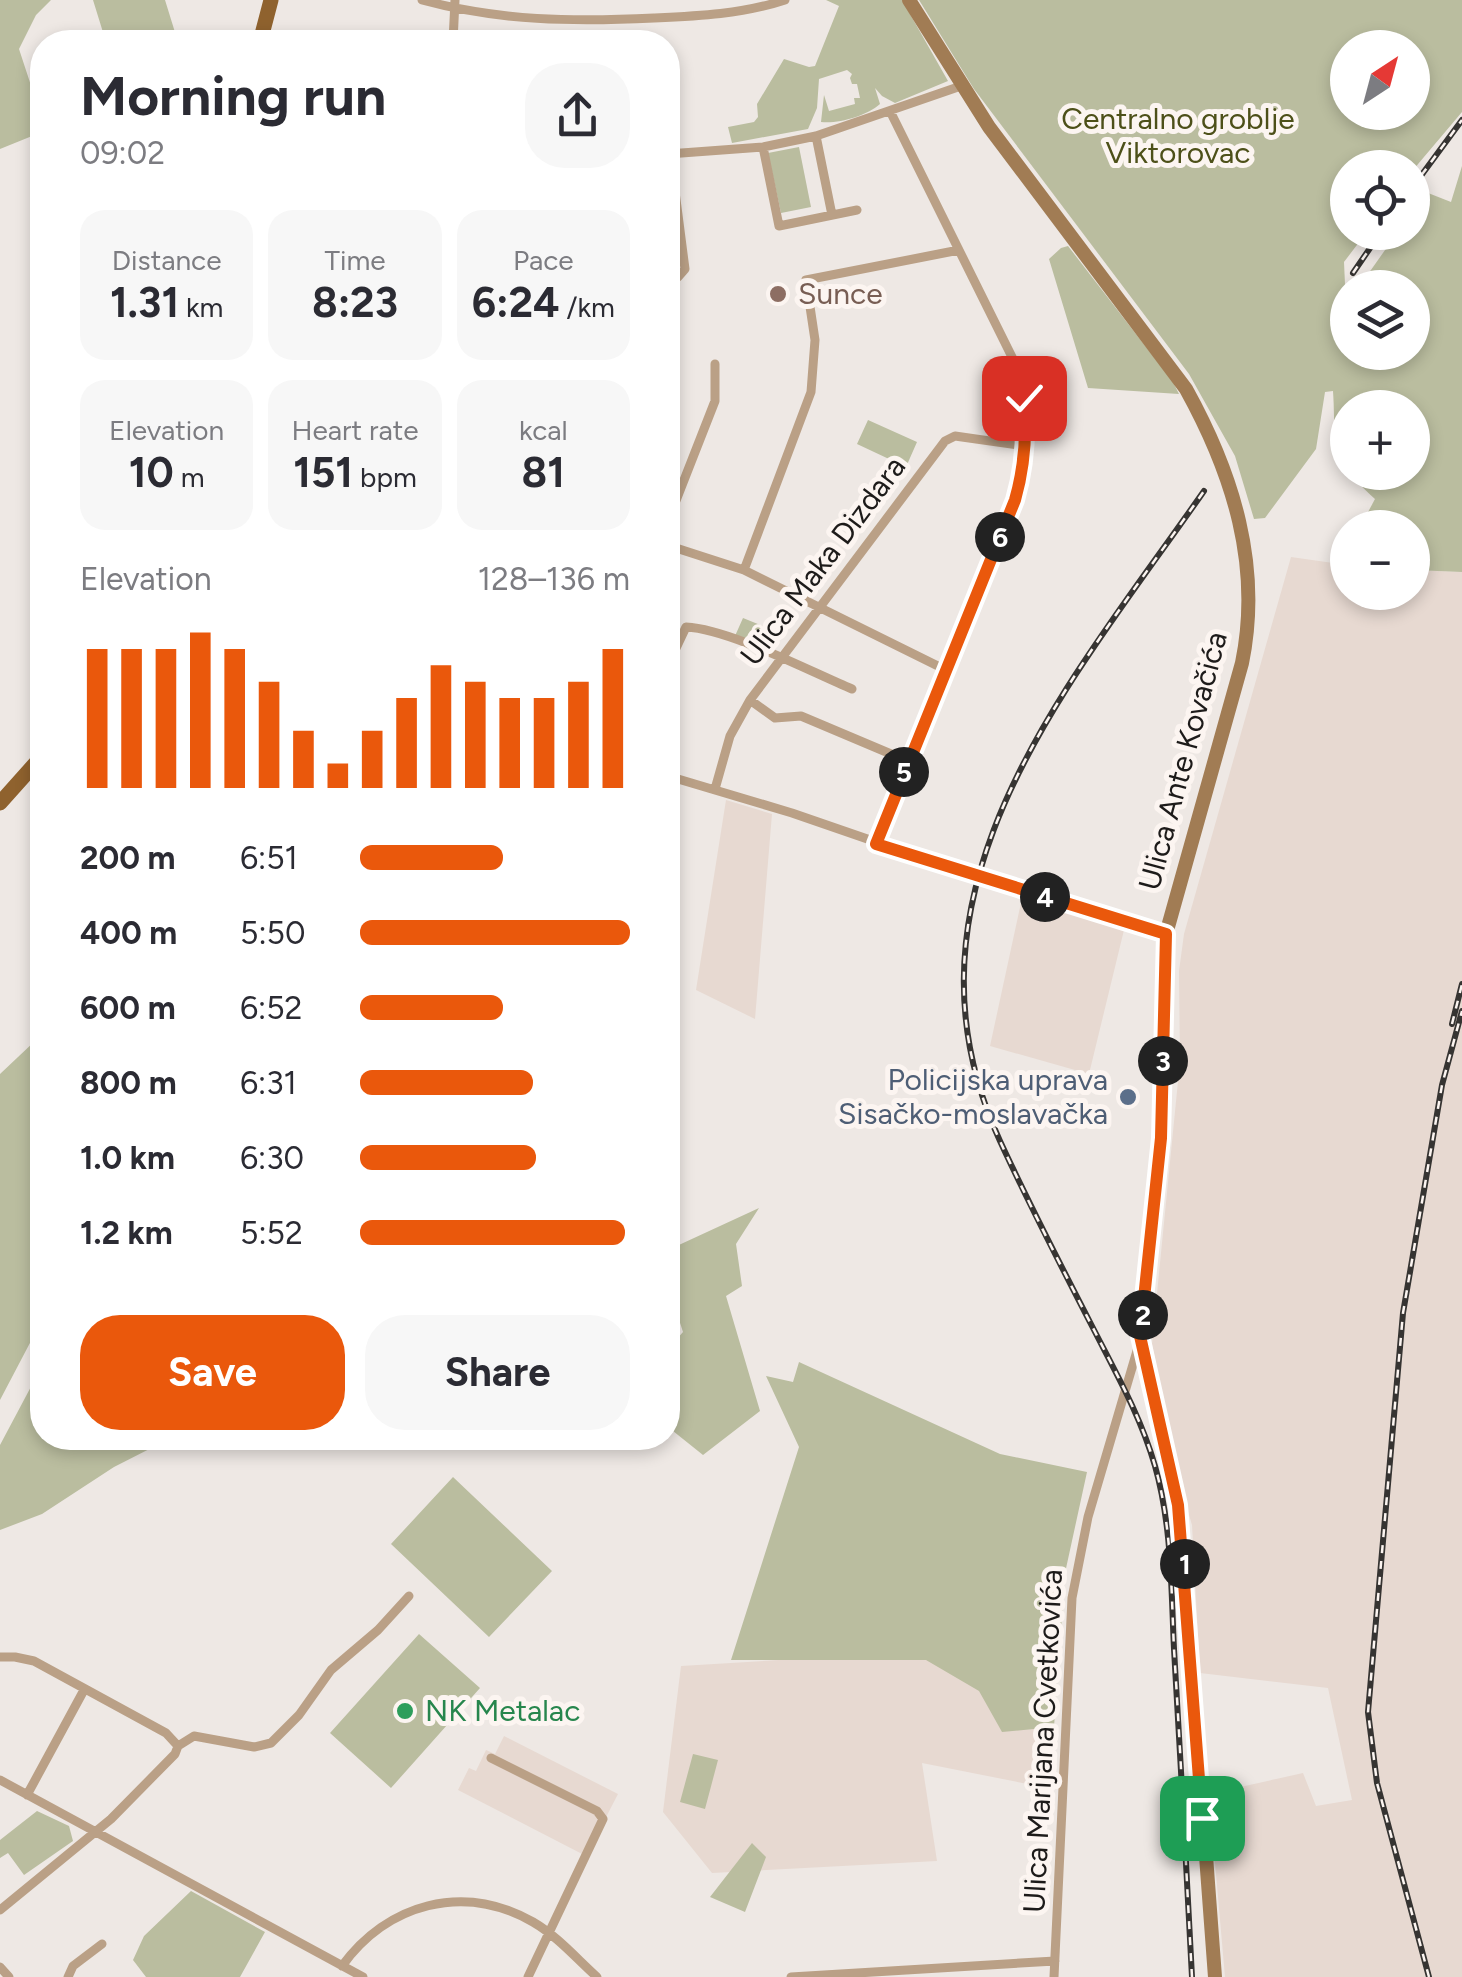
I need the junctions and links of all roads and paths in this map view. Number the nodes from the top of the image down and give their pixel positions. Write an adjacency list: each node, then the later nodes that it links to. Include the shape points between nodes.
1 (270, 0): 6 (main road)
2 (422, 0): 5 (street)
3 (785, 0): 5 (street, via 711,14 572,22)
4 (909, 0): 8 (main road, Ulica Ante Kovačića)
5 (454, 4): 7 (street)
6 (263, 30)
7 (453, 30)
8 (960, 86): 9 (street); 35 (main road, Ulica Ante Kovačića, via 1186,389 1210,435 1244,536 1250,594 1245,644)
9 (890, 111): 10 (street); 16 (street)
10 (816, 136): 11 (street); 14 (street)
11 (763, 147): 12 (street); 14 (street, via 778,226)
12 (680, 153)
13 (857, 210): 14 (street)
14 (832, 215)
15 (680, 233): 17 (street)
16 (960, 250): 19 (street, via 1022,380); 22 (street, via 806,280 815,340 811,392)
17 (680, 275)
18 (716, 364): 20 (street, via 716,401)
19 (1026, 446): 23 (street, Ulica Maka Dizdara, via 949,437); 26 (street, via 1015,500)
20 (680, 491)
21 (680, 549): 22 (street)
22 (744, 570): 23 (street)
23 (819, 608): 25 (street, Ulica Maka Dizdara); 26 (street)
24 (680, 640): 25 (street, via 686,628)
25 (779, 659): 27 (street); 28 (street, Ulica Maka Dizdara)
26 (946, 670): 34 (street)
27 (852, 688)
28 (750, 700): 29 (street, via 775,718 801,716); 32 (street, Ulica Maka Dizdara, via 730,736)
29 (891, 754)
30 (30, 769): 33 (main road)
31 (680, 779): 32 (street)
32 (715, 789): 34 (street)
33 (0, 803)
34 (876, 844): 35 (street)
35 (1166, 934): 36 (main road, Ulica Ante Kovačića, via 1161,1138)
36 (1140, 1336): 48 (street, Ulica Marijana Cvetkovića, via 1088,1516 1072,1598); 60 (main road, Ulica Ante Kovačića, via 1182,1532)
37 (410, 1596): 40 (street, via 332,1670 271,1743 246,1746 199,1736)
38 (0, 1658): 39 (street, via 29,1659)
39 (84, 1690): 40 (street, via 172,1736); 43 (street)
40 (178, 1746): 44 (street)
41 (491, 1758): 46 (street, via 603,1817)
42 (0, 1780): 43 (street)
43 (27, 1795): 44 (street)
44 (94, 1832): 45 (street); 50 (street)
45 (0, 1910)
46 (549, 1934): 50 (street, via 490,1905 428,1906 374,1929); 55 (street); 56 (street)
47 (102, 1944): 53 (street)
48 (1055, 1961): 49 (street); 59 (street, Ulica Marijana Cvetkovića)
49 (998, 1964): 57 (street); 58 (street)
50 (342, 1966): 54 (street)
51 (0, 1967): 52 (street)
52 (8, 1977)
53 (68, 1977)
54 (363, 1977)
55 (528, 1977)
56 (597, 1977)
57 (791, 1977)
58 (998, 1977)
59 (1054, 1977)
60 (1214, 1977)

